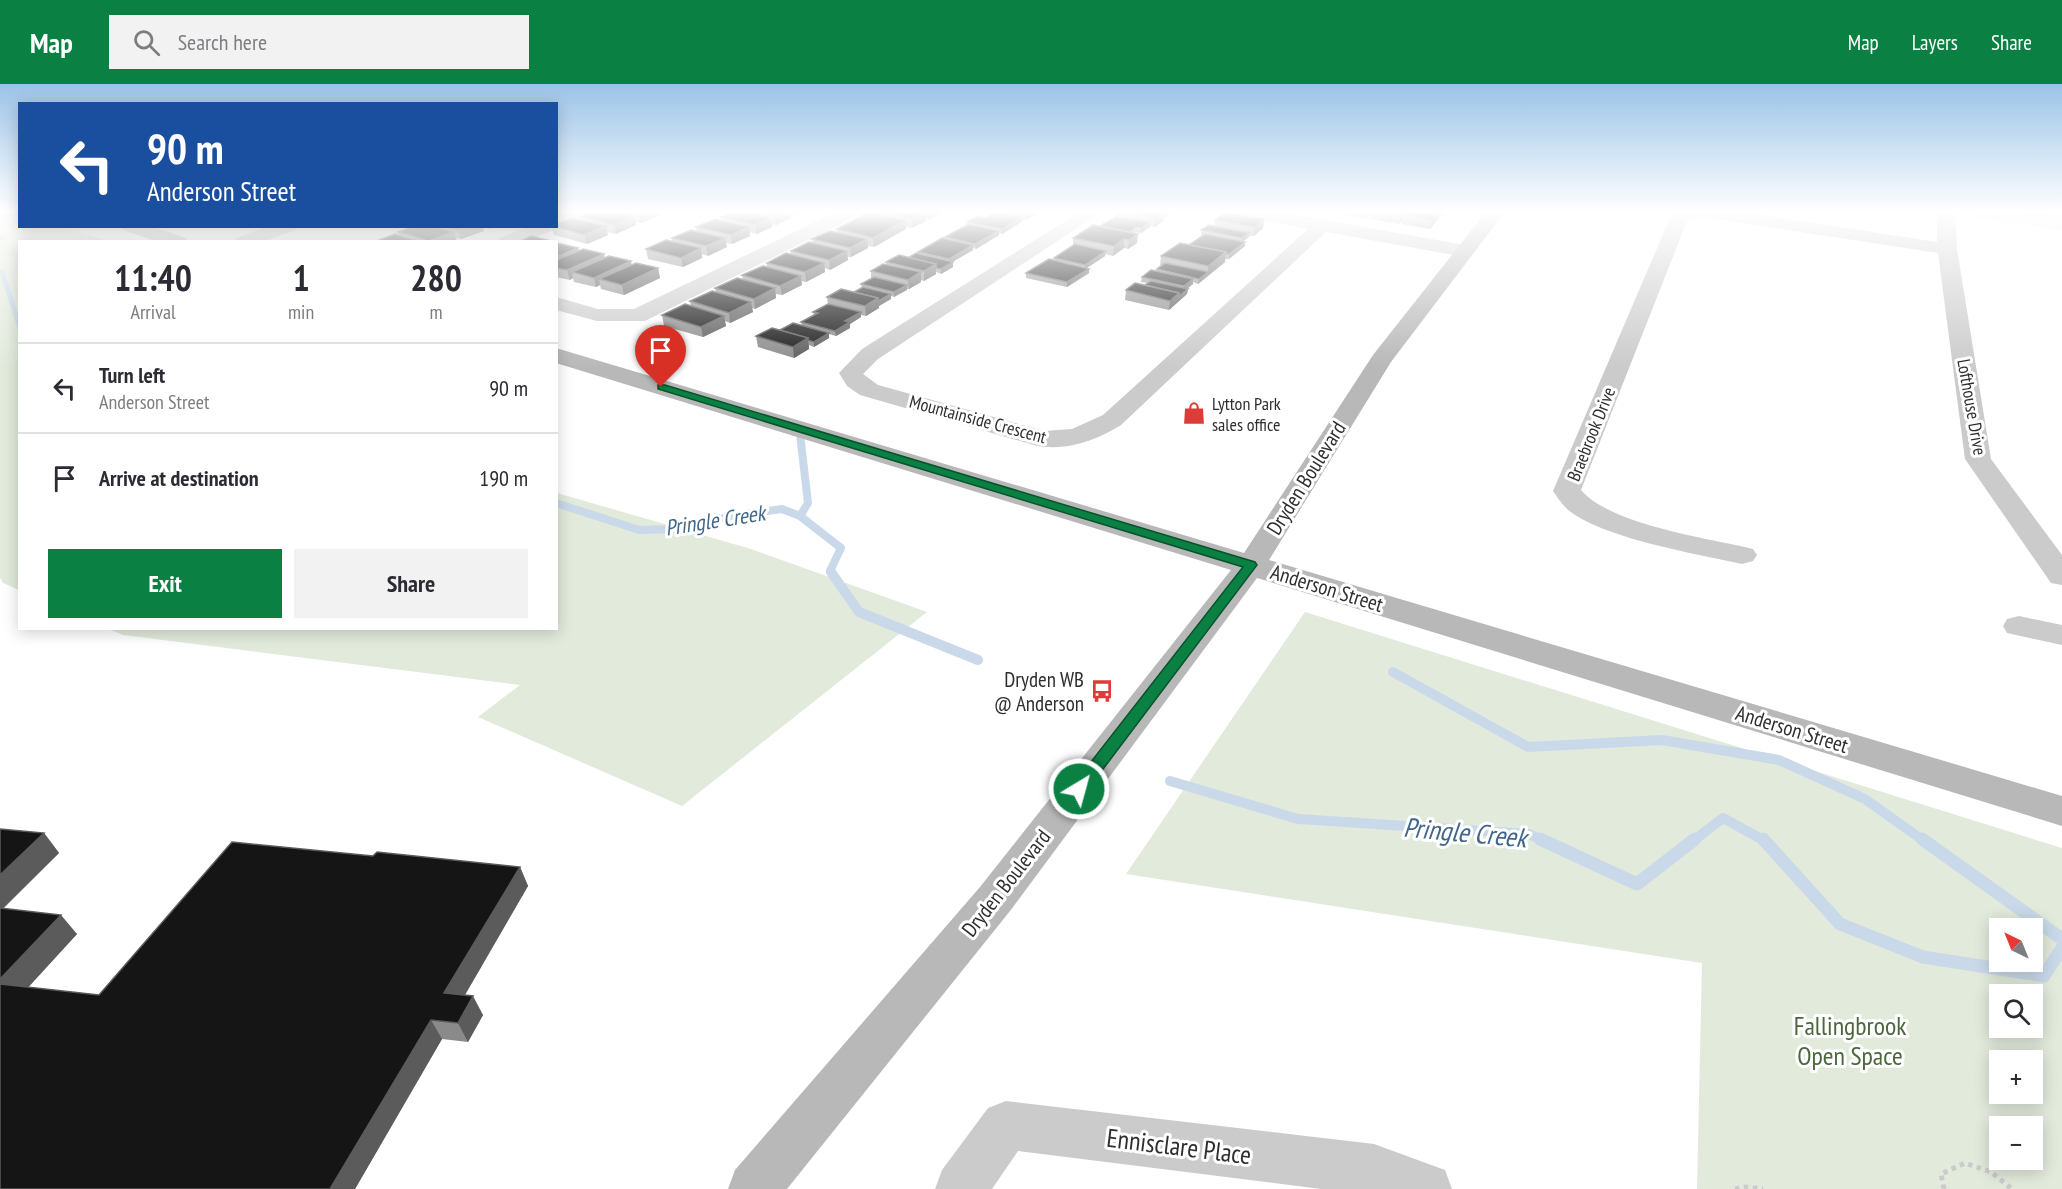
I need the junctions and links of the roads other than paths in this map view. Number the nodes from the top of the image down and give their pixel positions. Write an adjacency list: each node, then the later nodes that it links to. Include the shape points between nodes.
1 (743, 265): 7 (street, via 637,316 597,315)
2 (1010, 265): 3 (street, Mountainside Crescent, via 870,354 851,373 855,381 869,390 1042,439 1068,440 1093,432 1112,420)
3 (1280, 265)
4 (1455, 265): 10 (street, Dryden Boulevard, via 1381,360)
5 (1660, 265): 9 (street, Braebrook Drive, via 1567,491 1576,503 1602,519)
6 (1949, 265): 11 (street, Lofthouse Drive, via 1978,459)
7 (558, 304)
8 (558, 356): 10 (street, Anderson Street)
9 (1742, 555)
10 (1251, 565): 14 (street, Anderson Street); 15 (street, Dryden Boulevard, via 995,899)
11 (2062, 576)
12 (2019, 626): 13 (street)
13 (2062, 635)
14 (2062, 811)
15 (754, 1189)
16 (961, 1189): 17 (street, Ennisclare Place, via 1006,1125 1374,1170)
17 (1426, 1189)

